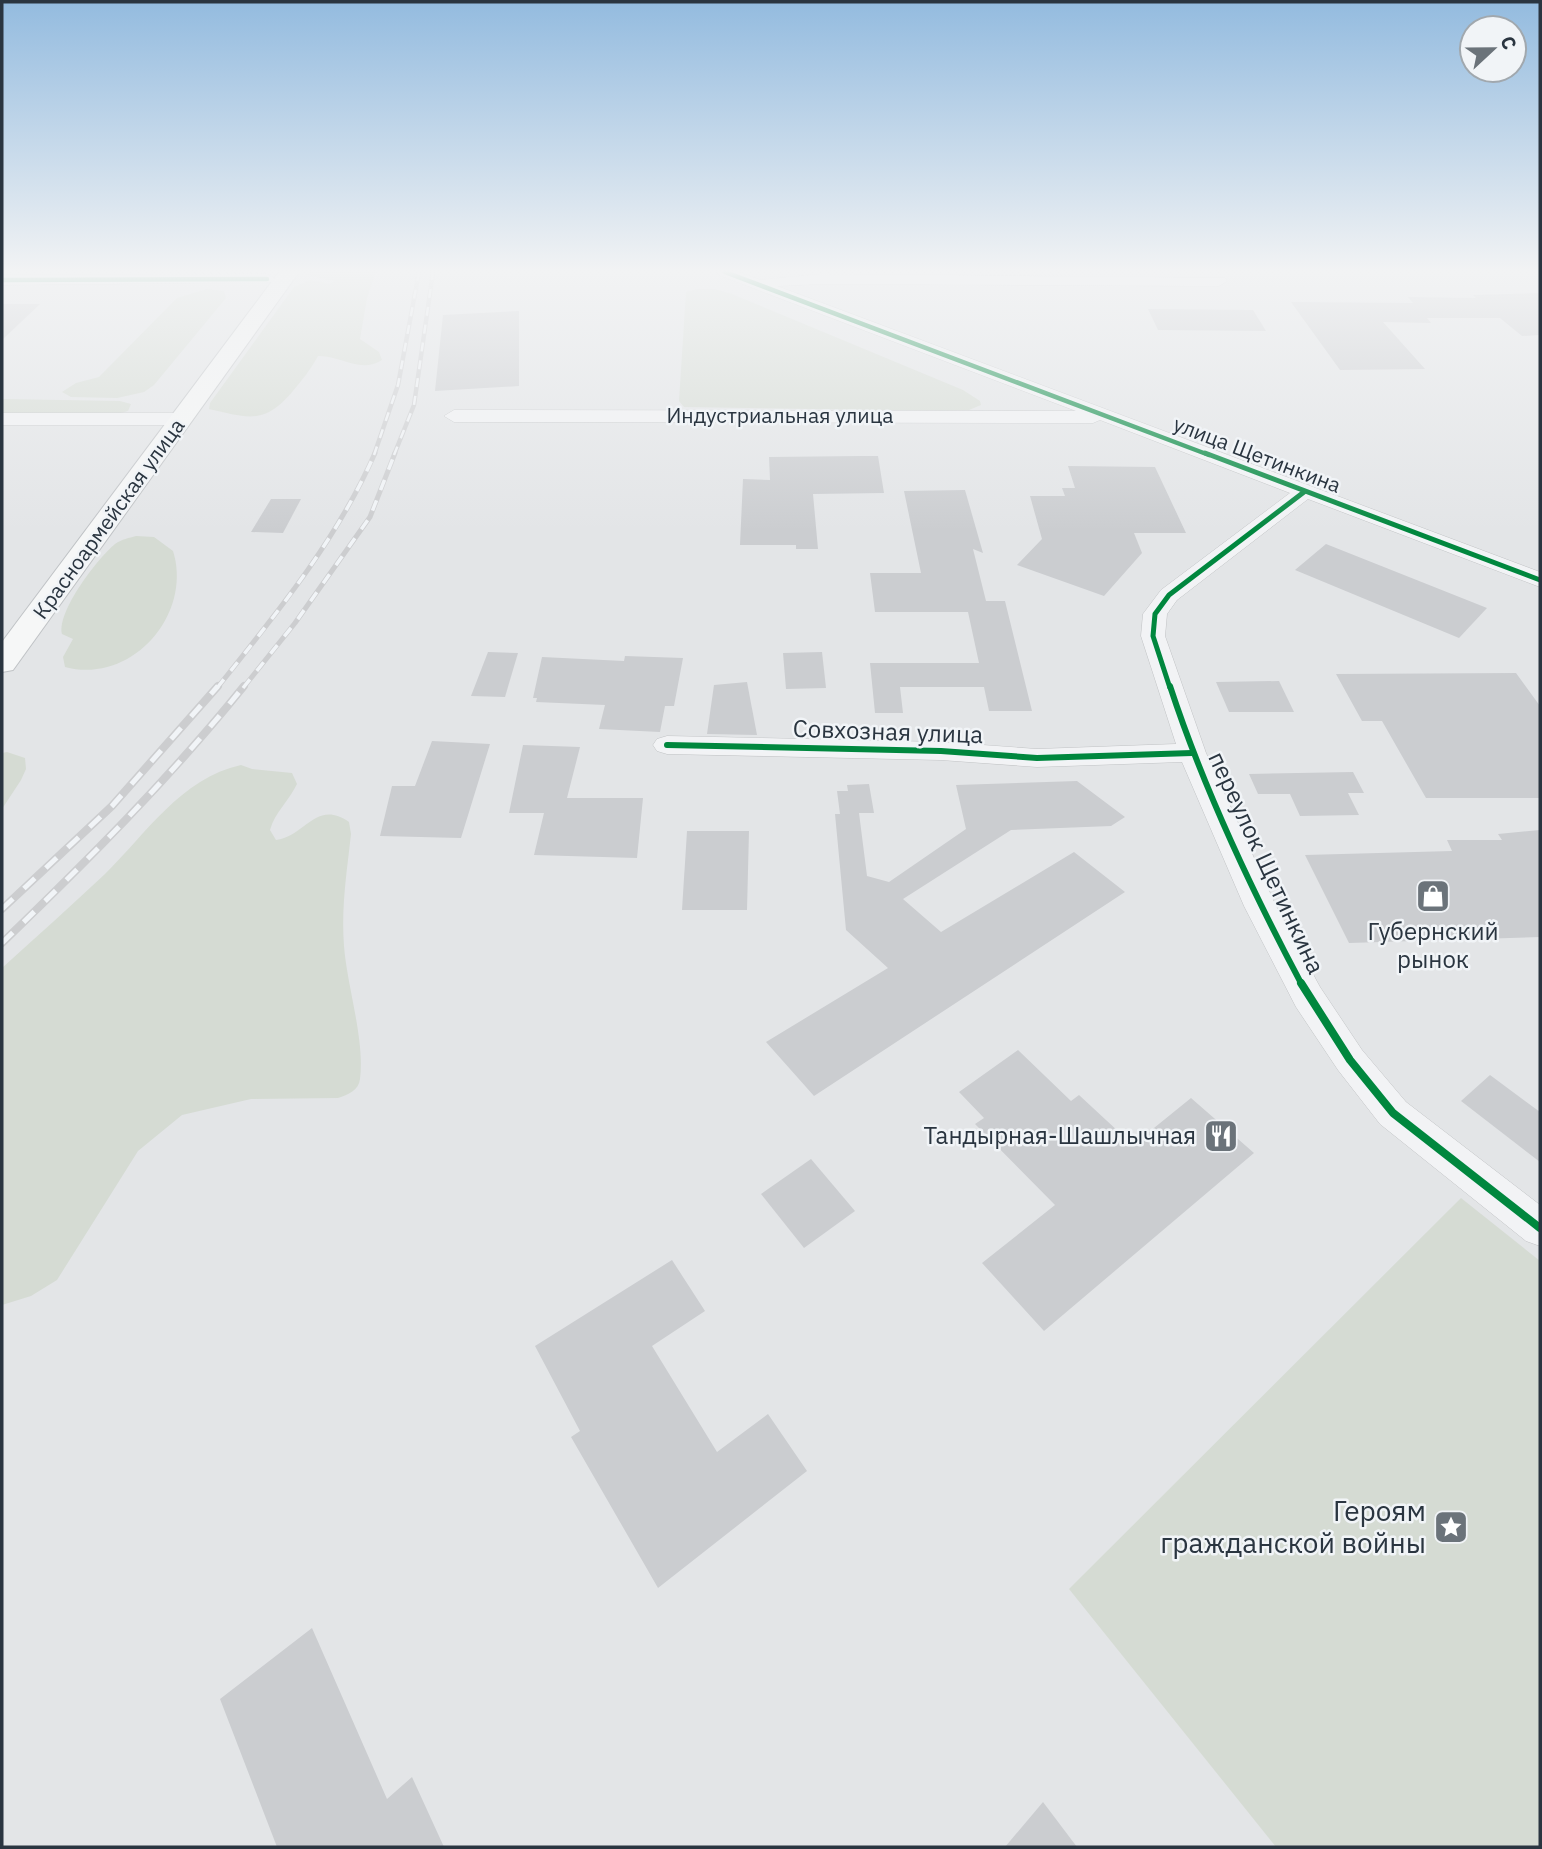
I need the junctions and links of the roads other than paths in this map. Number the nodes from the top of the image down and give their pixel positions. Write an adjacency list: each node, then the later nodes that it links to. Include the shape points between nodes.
1 (215, 358): 6 (main road, Красноармейская улица)
2 (954, 358): 3 (street, улица Щетинкина)
3 (1105, 415): 4 (street, Индустриальная улица, via 1076,419); 7 (street, улица Щетинкина)
4 (454, 416)
5 (2, 419): 6 (street)
6 (171, 419): 9 (main road, Красноармейская улица); 10 (main road, Красноармейская улица)
7 (1304, 492): 8 (street, улица Щетинкина); 12 (street, переулок Щетинкина, via 1169,595 1156,614 1153,636)
8 (1540, 580)
9 (2, 622)
10 (2, 663)
11 (667, 745): 12 (street, Совхозная улица, via 942,751 1037,758)
12 (1192, 753): 13 (street, переулок Щетинкина, via 1291,967 1350,1060 1393,1113)
13 (1540, 1228)

